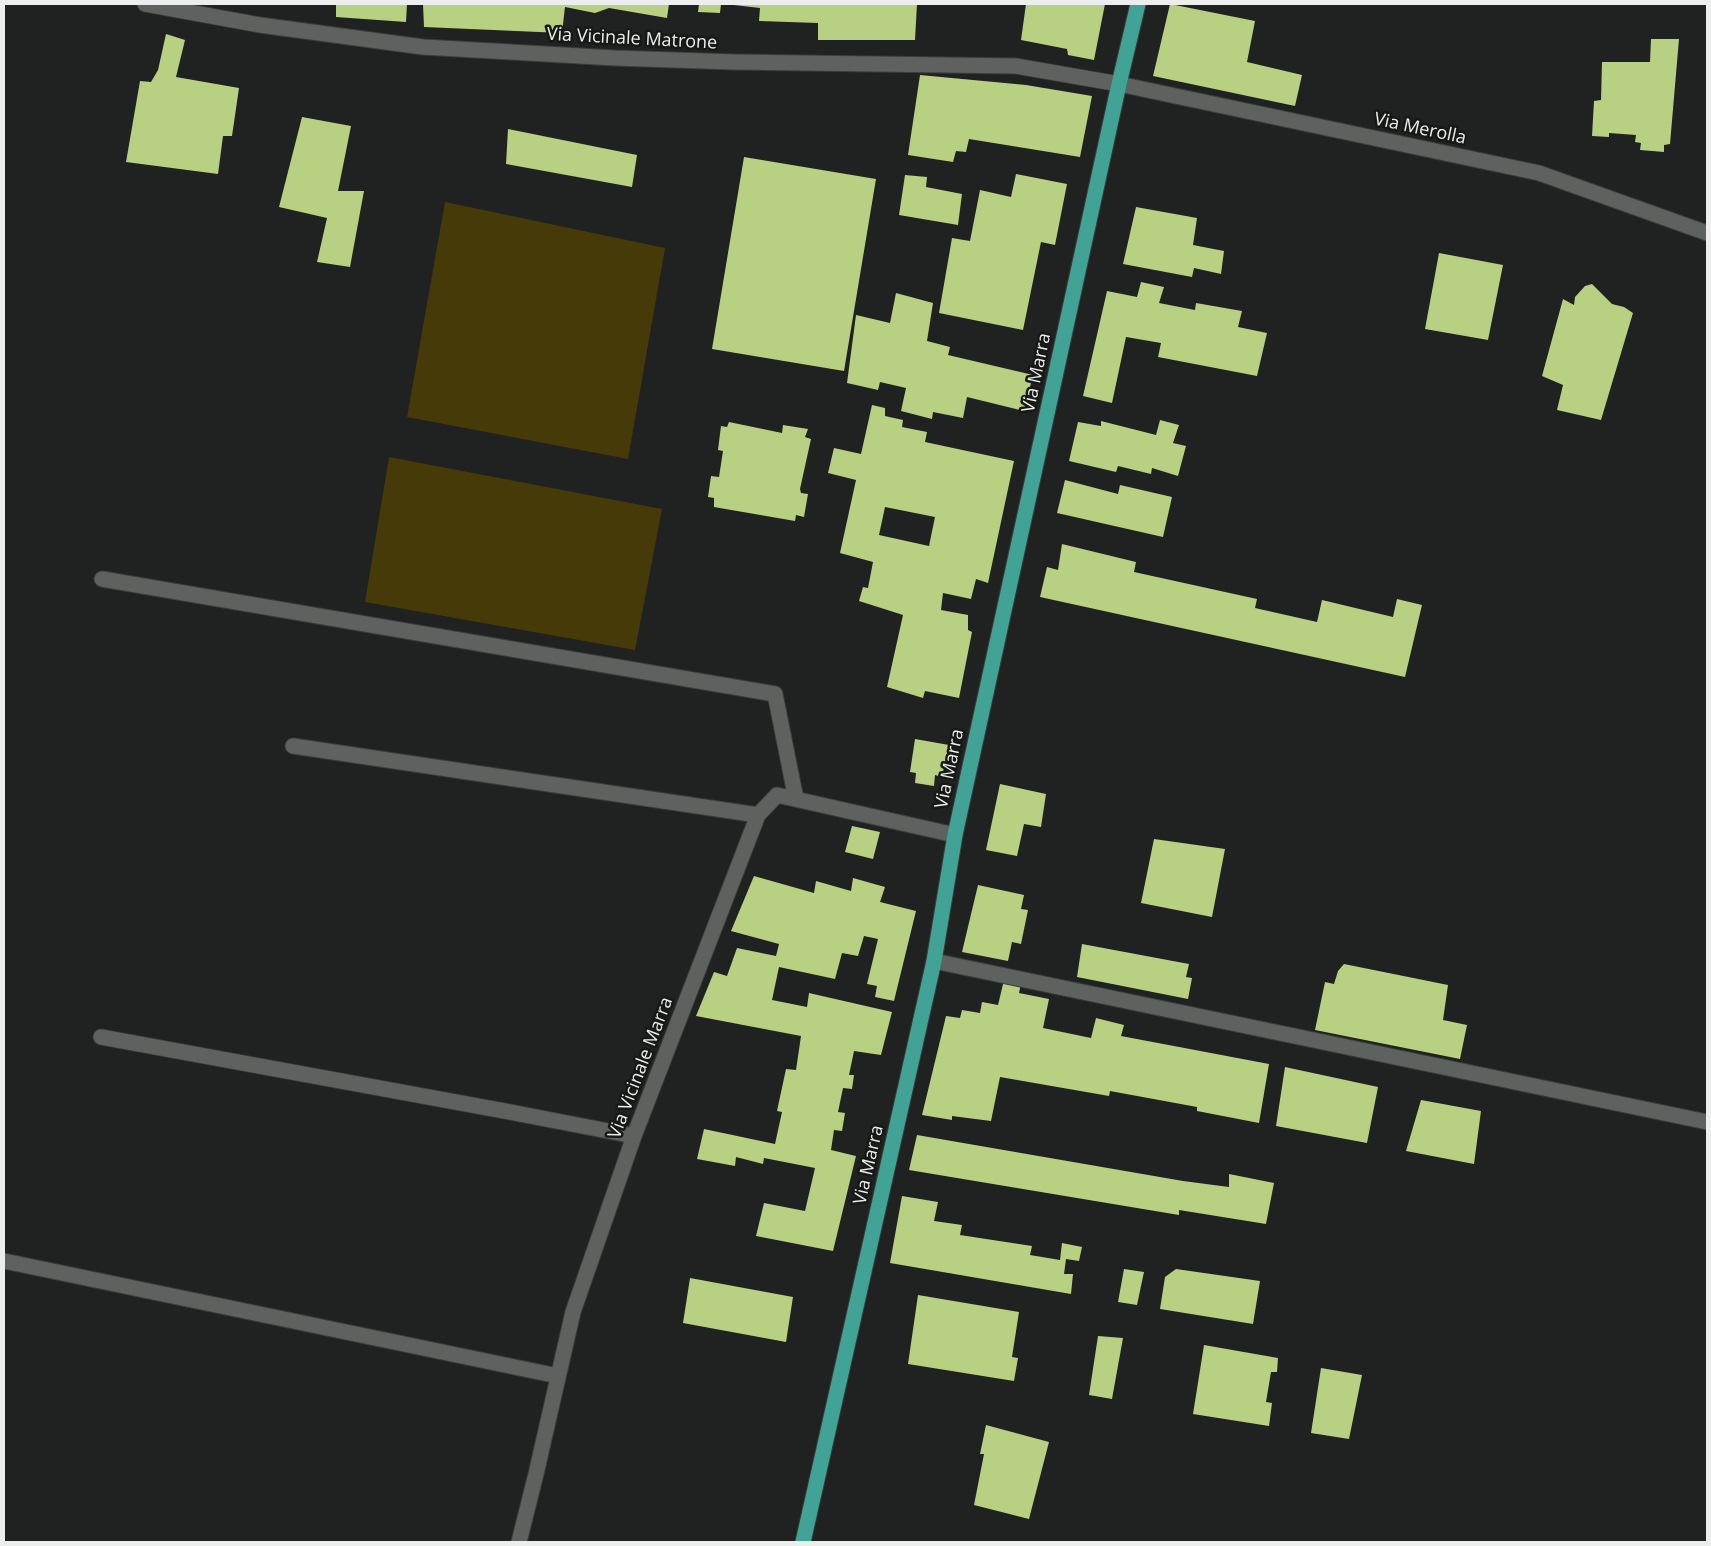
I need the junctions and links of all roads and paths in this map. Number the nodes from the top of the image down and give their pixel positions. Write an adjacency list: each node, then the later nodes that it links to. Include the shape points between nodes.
1 (145, 4): 3 (street, Via Vicinale Matrone, via 260,25 422,47 734,62 1016,66)
2 (1138, 4): 3 (main road, Via Marra)
3 (1119, 84): 4 (street, Via Merolla, via 1539,173); 9 (main road, Via Marra)
4 (1707, 233)
5 (102, 579): 7 (street, via 775,694)
6 (293, 746): 8 (street)
7 (796, 799): 8 (street, Via Vicinale Marra, via 778,795); 9 (street, Via Vicinale Marra)
8 (758, 815): 13 (street, Via Vicinale Marra)
9 (955, 835): 10 (main road, Via Marra)
10 (934, 961): 12 (street); 17 (main road, Via Marra)
11 (100, 1037): 13 (street)
12 (1707, 1122)
13 (634, 1136): 15 (street, Via Vicinale Marra, via 573,1312)
14 (4, 1262): 15 (street)
15 (558, 1376): 16 (street, Via Vicinale Marra)
16 (519, 1542)
17 (803, 1542)

